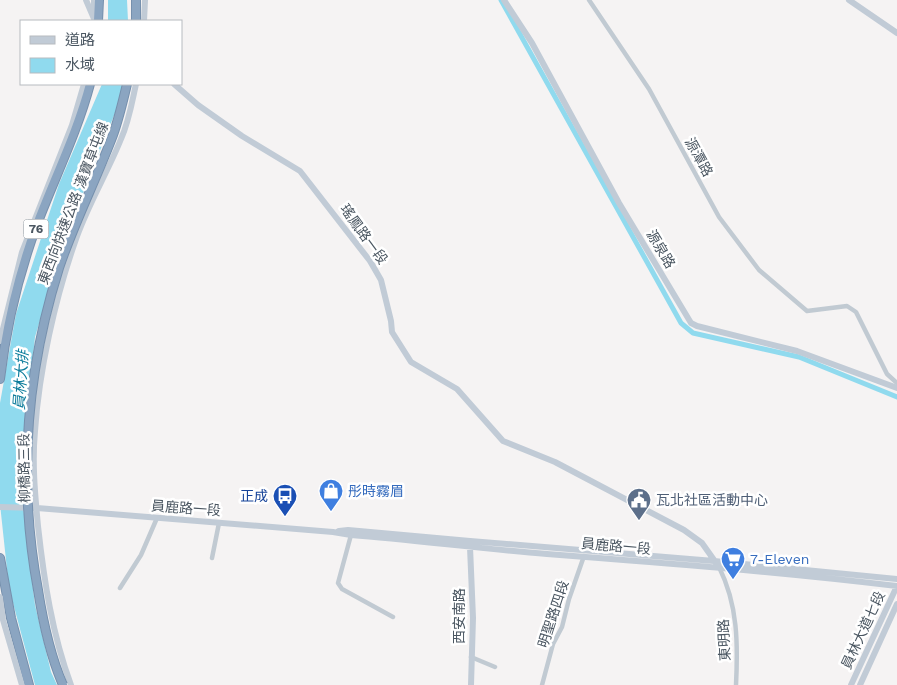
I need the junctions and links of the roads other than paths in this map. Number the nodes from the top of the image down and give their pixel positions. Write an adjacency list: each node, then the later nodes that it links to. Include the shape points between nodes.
1 (86, 0): 9 (main road)
2 (94, 0): 10 (main road)
3 (99, 0): 11 (highway)
4 (136, 0): 12 (highway)
5 (145, 0): 13 (main road)
6 (504, 0): 23 (main road, 源泉路, via 532,43 619,203 691,323 797,351)
7 (589, 0): 22 (street, 源潭路, via 649,89 718,218 759,270 807,311 846,306 856,312 887,374)
8 (849, 0): 14 (main road)
9 (96, 20)
10 (96, 20)
11 (96, 20)
12 (136, 20)
13 (144, 20)
14 (897, 33)
15 (84, 85): 20 (main road, via 72,125 22,252)
16 (90, 85): 21 (highway, 東西向快速公路 漢寶草屯線 / 76, via 23,269)
17 (128, 85): 46 (highway, 東西向快速公路 漢寶草屯線 / 76, bridge, via 113,134 56,278 32,384 26,471 32,558 42,612)
18 (136, 85): 25 (main road, 柳橋路三段, via 122,138 78,234 57,305 35,431 33,472)
19 (175, 85): 34 (main road, 瑤鳳路一段, via 242,136 300,171 370,261 380,280 392,332 411,362 457,389 503,440 555,462 684,530 702,543)
20 (0, 341)
21 (0, 379)
22 (897, 383)
23 (897, 388)
24 (0, 507): 25 (main road, 員鹿路一段)
25 (37, 508): 26 (main road, 員鹿路一段); 47 (main road, 柳橋路三段, via 50,611)
26 (157, 518): 27 (main road, 員鹿路一段); 38 (street, via 141,555)
27 (219, 523): 28 (main road, 員鹿路一段); 33 (street)
28 (333, 532): 29 (main road, 員鹿路一段); 31 (main road, 員鹿路一段, via 348,530)
29 (351, 535): 30 (main road, 員鹿路一段); 41 (street, via 338,583 342,589)
30 (470, 547): 31 (main road, 員鹿路一段); 42 (main road, 西安南路)
31 (585, 553): 34 (main road, 員鹿路一段); 35 (main road, 員鹿路一段); 49 (street, 明聖路四段)
32 (0, 558): 45 (highway, via 11,618)
33 (212, 558)
34 (714, 561): 35 (main road, 瑤鳳路一段); 36 (main road, 員鹿路一段)
35 (719, 567): 37 (main road, 員鹿路一段); 50 (street, 東明路, via 737,625)
36 (897, 578)
37 (897, 586): 51 (main road, 員林大道七段)
38 (120, 588)
39 (0, 598): 44 (main road)
40 (897, 604): 52 (main road, 員林大道七段)
41 (394, 618)
42 (471, 657): 43 (street); 48 (main road, 西安南路)
43 (495, 667)
44 (22, 685)
45 (29, 685)
46 (63, 685)
47 (71, 685)
48 (471, 685)
49 (542, 685)
50 (736, 685)
51 (851, 685)
52 (860, 685)

